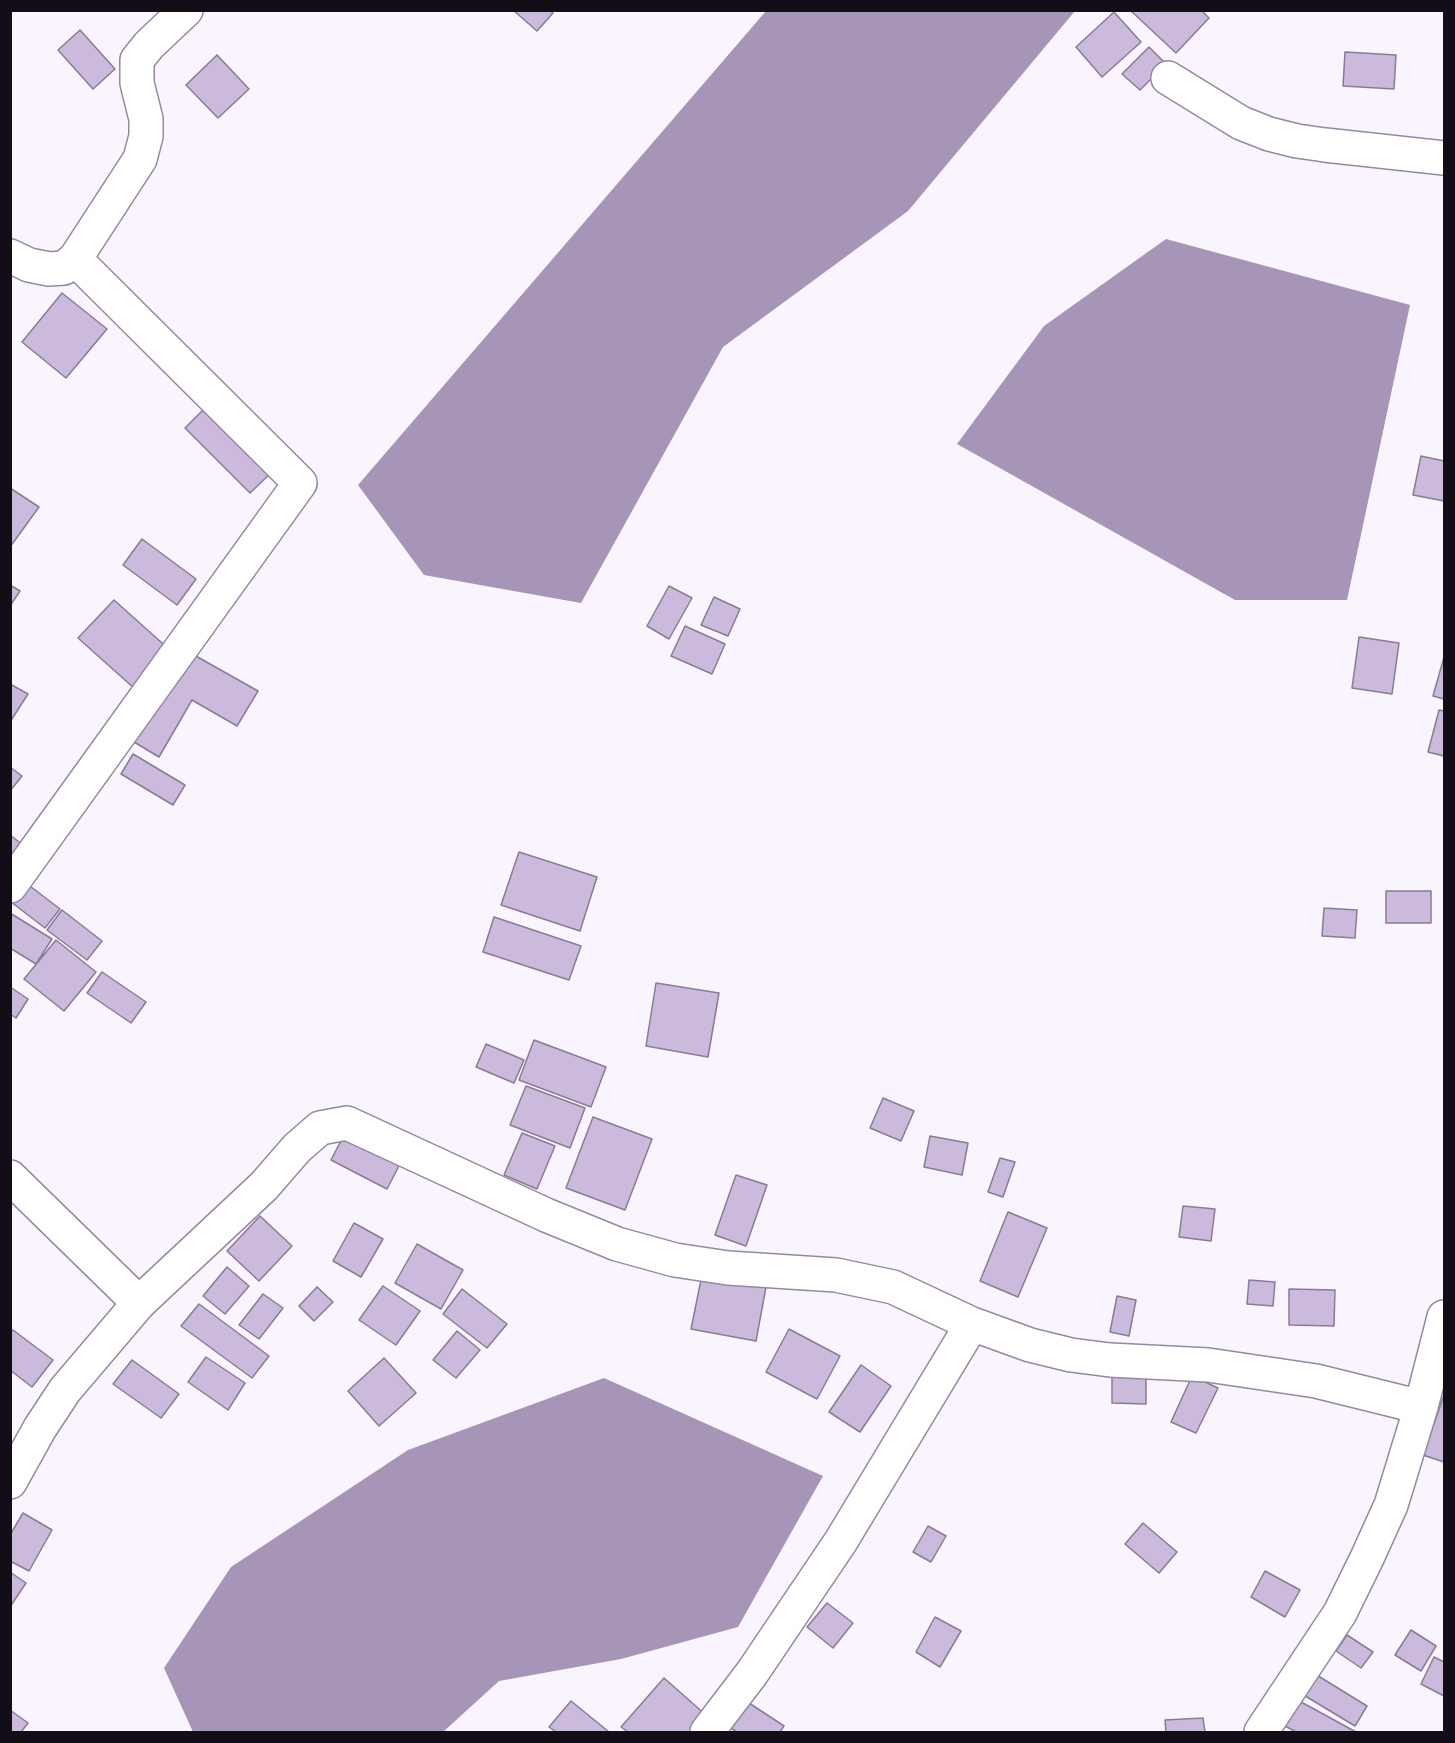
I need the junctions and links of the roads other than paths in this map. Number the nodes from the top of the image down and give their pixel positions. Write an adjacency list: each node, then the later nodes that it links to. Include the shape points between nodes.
1 (186, 10): 5 (street, via 137,60 137,83 146,119 140,159)
2 (1168, 78): 3 (street, via 1240,123 1269,134 1306,143)
3 (1444, 158)
4 (10, 256): 5 (street, via 49,269 64,267)
5 (75, 259): 6 (street, via 300,483)
6 (10, 886)
7 (10, 1177): 8 (street)
8 (139, 1303): 10 (street, via 264,1186 297,1148 320,1128 347,1122 617,1244 686,1262 836,1275 893,1287); 12 (street, via 65,1390)
9 (1444, 1317): 11 (street)
10 (972, 1324): 11 (street, via 1071,1355 1208,1365 1316,1381); 13 (street, via 847,1531 752,1673)
11 (1421, 1407): 14 (street, via 1391,1504 1340,1613)
12 (10, 1482)
13 (707, 1732)
14 (1261, 1732)

